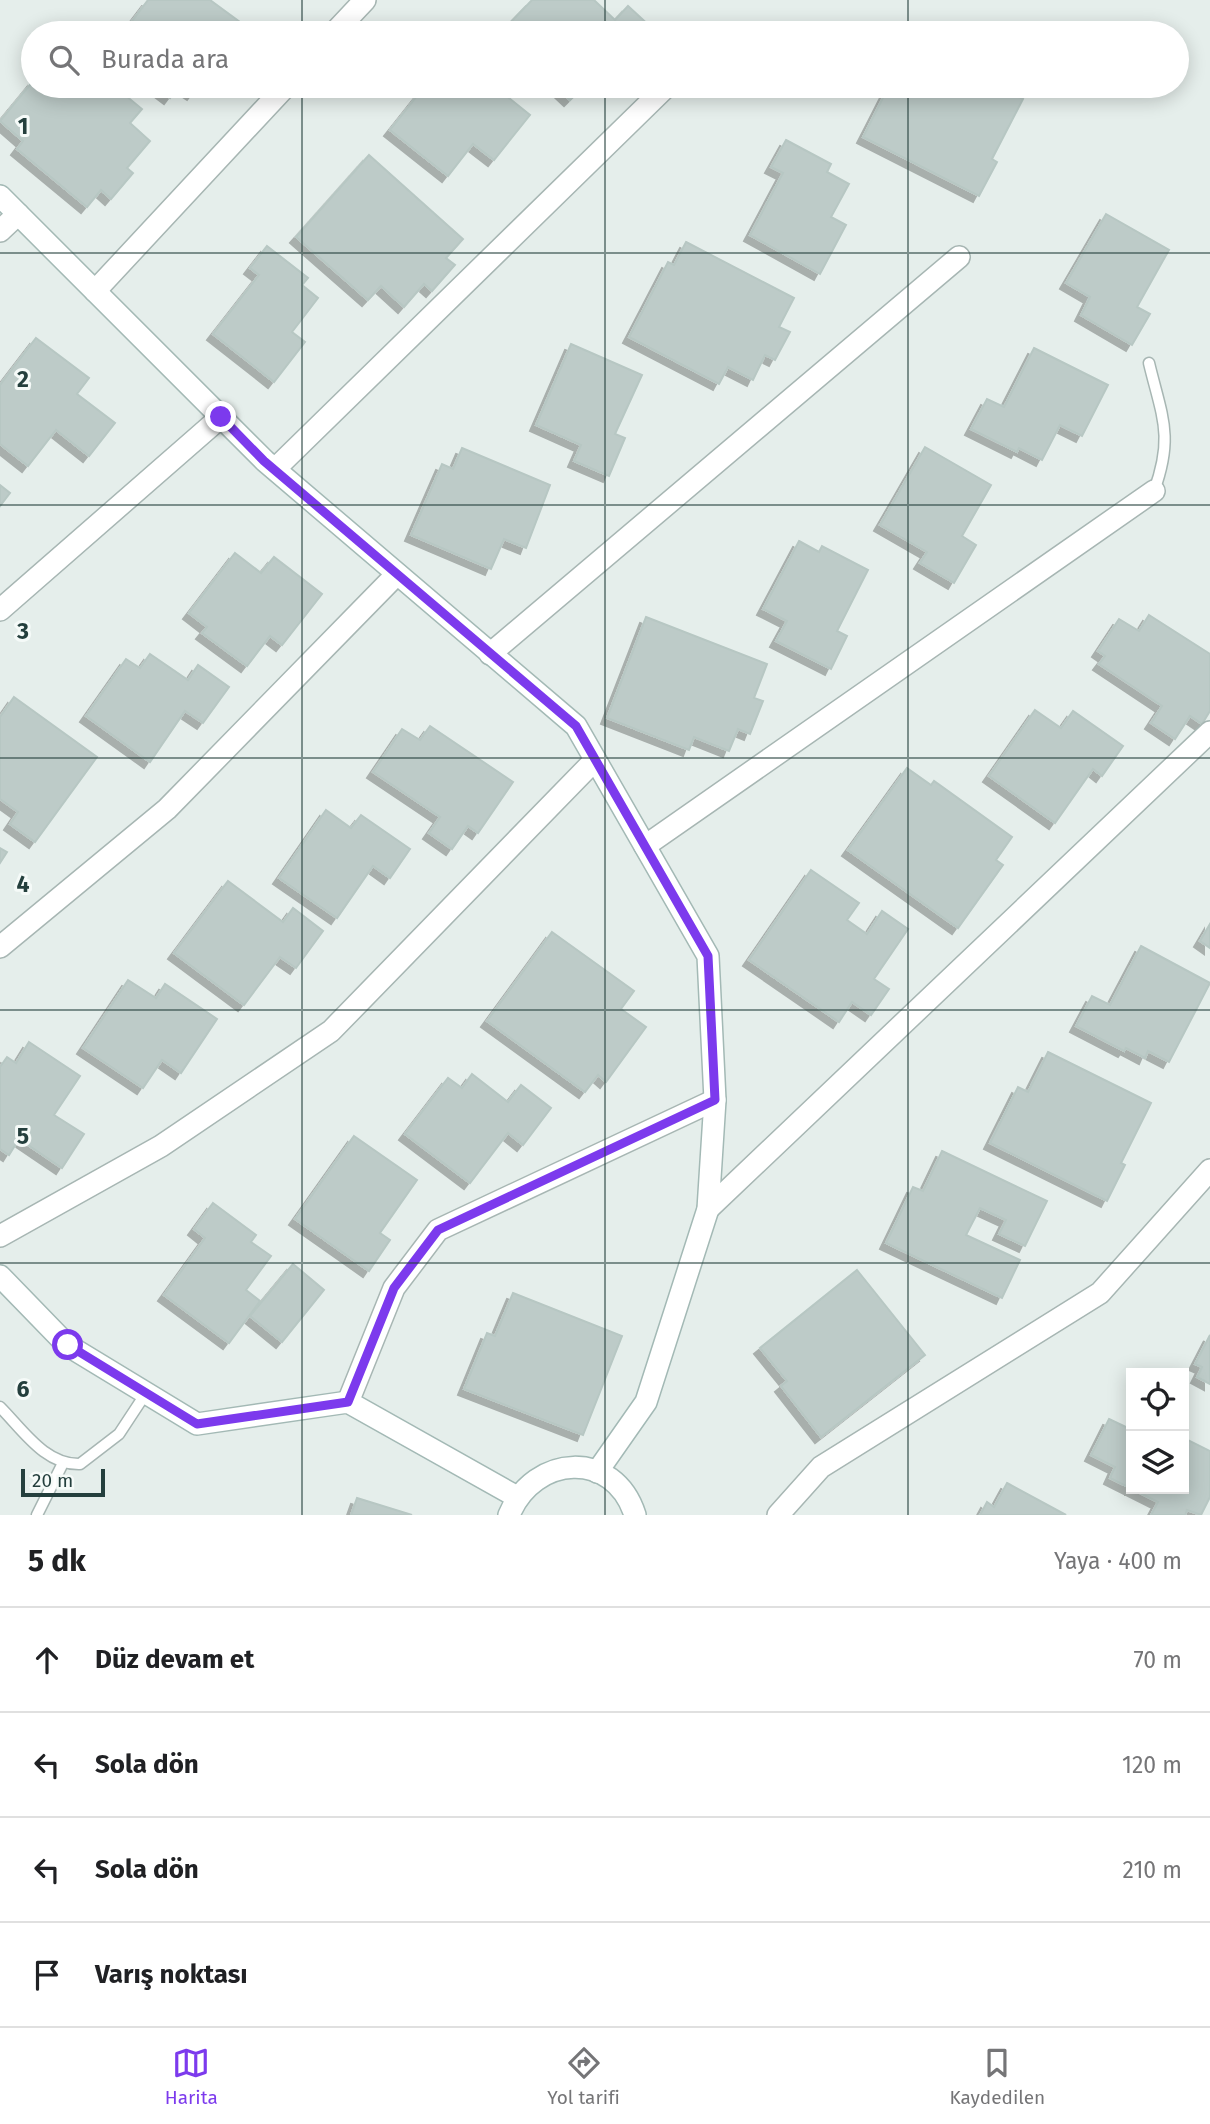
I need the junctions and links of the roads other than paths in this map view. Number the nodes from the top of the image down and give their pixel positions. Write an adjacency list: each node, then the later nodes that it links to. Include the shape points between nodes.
1 (365, 0): 2 (street)
2 (345, 21)
3 (275, 98): 9 (street)
4 (655, 98): 12 (street)
5 (0, 196): 6 (street)
6 (18, 214): 7 (street); 9 (street)
7 (0, 231)
8 (959, 257): 16 (street)
9 (95, 291): 11 (street)
10 (1149, 363): 13 (lane, via 1167,438 1164,465)
11 (221, 417): 12 (street); 15 (street)
12 (275, 470): 14 (street)
13 (1154, 491): 19 (street)
14 (397, 574): 16 (street); 20 (street, via 167,809)
15 (0, 610)
16 (491, 654): 18 (street, via 576,726)
17 (1210, 732): 23 (street)
18 (595, 760): 19 (street); 24 (street, via 331,1031 160,1146)
19 (645, 846): 21 (street, via 708,956)
20 (0, 947)
21 (715, 1100): 23 (street); 27 (street, via 438,1230 394,1288)
22 (1210, 1170): 34 (street, via 1100,1293 821,1467)
23 (708, 1209): 30 (street, via 646,1402)
24 (0, 1236)
25 (0, 1276): 26 (street, via 68,1345)
26 (146, 1393): 27 (street, via 197,1424); 29 (lane, via 119,1434 80,1464)
27 (348, 1402): 31 (street)
28 (0, 1408): 29 (lane, via 42,1451)
29 (64, 1463): 32 (lane)
30 (597, 1472): 31 (street, via 557,1468 536,1478); 33 (street, via 617,1484)
31 (513, 1506)
32 (37, 1515)
33 (635, 1515)
34 (778, 1515)

